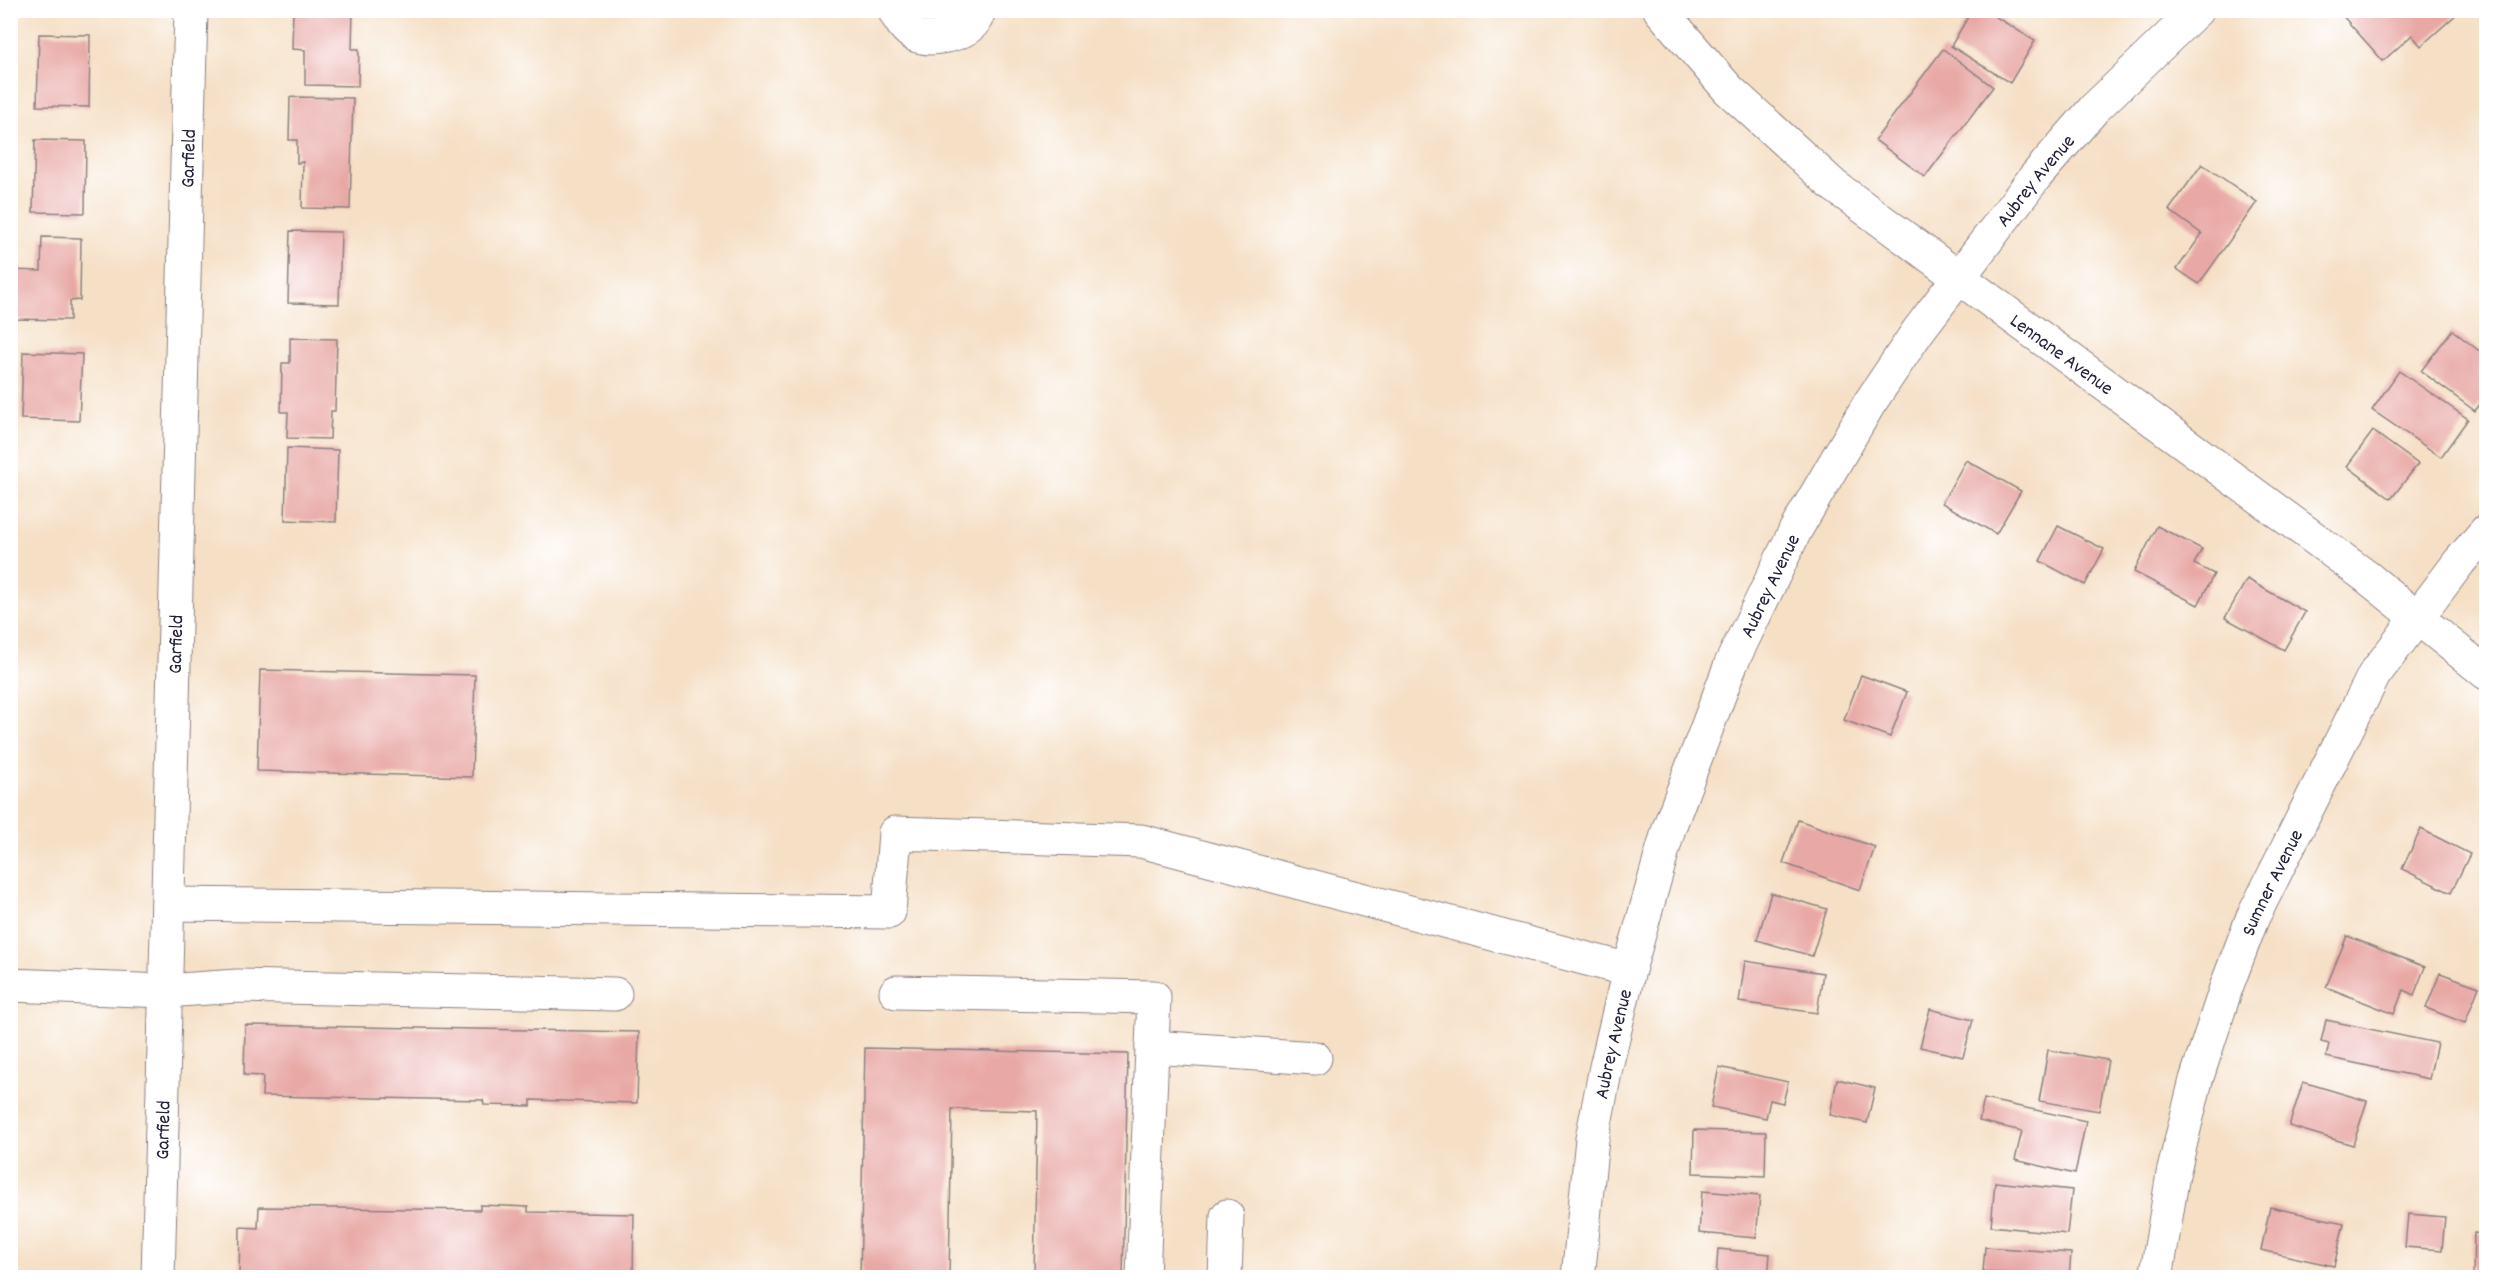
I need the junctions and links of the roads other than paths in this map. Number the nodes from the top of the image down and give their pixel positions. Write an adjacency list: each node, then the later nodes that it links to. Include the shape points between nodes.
1 (191, 10): 10 (street, Garfield)
2 (894, 10): 3 (street, via 899,21 916,36 937,37 958,33 974,23)
3 (980, 10)
4 (1660, 10): 6 (street, Lennane Avenue, via 1728,89 1779,138 1833,185)
5 (2197, 10): 6 (street, Aubrey Avenue, via 2094,109 2035,177)
6 (1958, 278): 8 (street, Lennane Avenue, via 2358,570); 11 (street, Aubrey Avenue, via 1869,404 1795,531 1731,664 1669,828)
7 (2487, 531): 8 (street, Sumner Avenue)
8 (2417, 618): 9 (street, Lennane Avenue); 23 (street, Sumner Avenue, via 2374,675 2252,919 2196,1080 2173,1174)
9 (2487, 673)
10 (168, 904): 11 (street, via 890,912 895,833 1141,841); 13 (street, Garfield)
11 (1629, 970): 22 (street, Aubrey Avenue, via 1592,1139)
12 (10, 985): 13 (street)
13 (165, 991): 15 (street, via 237,986); 19 (street, Garfield)
14 (896, 992): 16 (street, via 1154,997)
15 (615, 994)
16 (1152, 1047): 17 (street); 20 (street)
17 (1315, 1058)
18 (1227, 1216): 21 (street)
19 (158, 1278)
20 (1143, 1278)
21 (1225, 1278)
22 (1578, 1278)
23 (2156, 1278)

